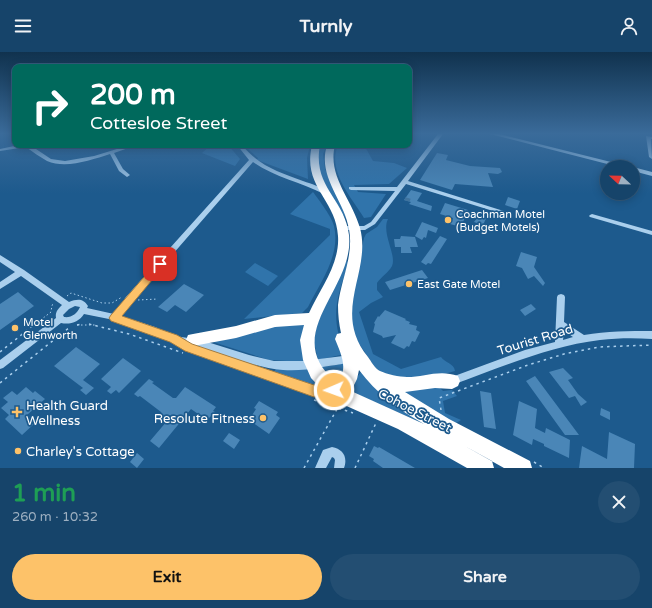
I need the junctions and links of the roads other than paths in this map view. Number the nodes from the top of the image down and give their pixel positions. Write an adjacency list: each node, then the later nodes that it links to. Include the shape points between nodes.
1 (41, 153): 2 (street, via 56,162 69,163)
2 (106, 153)
3 (112, 153): 13 (street, via 121,170)
4 (246, 153): 9 (street)
5 (314, 153): 17 (highway, via 314,168)
6 (328, 153): 20 (highway, via 329,168 347,206)
7 (426, 153): 14 (street)
8 (570, 153): 10 (street)
9 (252, 160): 17 (street); 28 (street)
10 (600, 161)
11 (640, 171): 12 (street)
12 (652, 174)
13 (127, 175)
14 (405, 182): 16 (street); 18 (street)
15 (351, 188): 16 (street)
16 (400, 189): 20 (street, via 371,225 365,228)
17 (326, 193): 20 (highway, via 340,218)
18 (508, 214)
19 (592, 216): 21 (street)
20 (349, 228): 29 (highway, via 339,265); 37 (highway, via 356,250 347,289 340,297 337,316 342,338)
21 (652, 233)
22 (0, 258): 23 (street)
23 (22, 272): 24 (street); 26 (street)
24 (0, 286)
25 (560, 297): 31 (street)
26 (68, 305): 27 (street, via 81,303 84,306); 30 (street, via 59,314)
27 (83, 311): 28 (street); 30 (street, via 72,320)
28 (114, 318): 33 (street)
29 (314, 318): 35 (highway, via 275,321); 39 (highway, via 308,339)
30 (60, 319): 38 (street)
31 (559, 323): 34 (street); 36 (street)
32 (652, 335): 34 (street, Tourist Road)
33 (173, 338): 35 (street); 42 (street, via 188,348)
34 (581, 338): 36 (street, Tourist Road)
35 (193, 340): 39 (street, via 272,365)
36 (559, 343): 41 (street, Tourist Road)
37 (356, 359): 39 (street); 40 (highway, Cohoe Street); 42 (highway, via 351,376)
38 (0, 365)
39 (312, 365): 42 (highway)
40 (374, 377): 41 (highway, via 406,385 435,380); 43 (highway, Cohoe Street)
41 (452, 381)
42 (335, 396): 43 (highway, Cohoe Street)
43 (455, 441): 44 (highway, Cohoe Street); 47 (highway, Cohoe Street)
44 (518, 466)
45 (320, 468): 46 (street, via 327,454 332,452 340,457)
46 (339, 468)
47 (485, 468)

